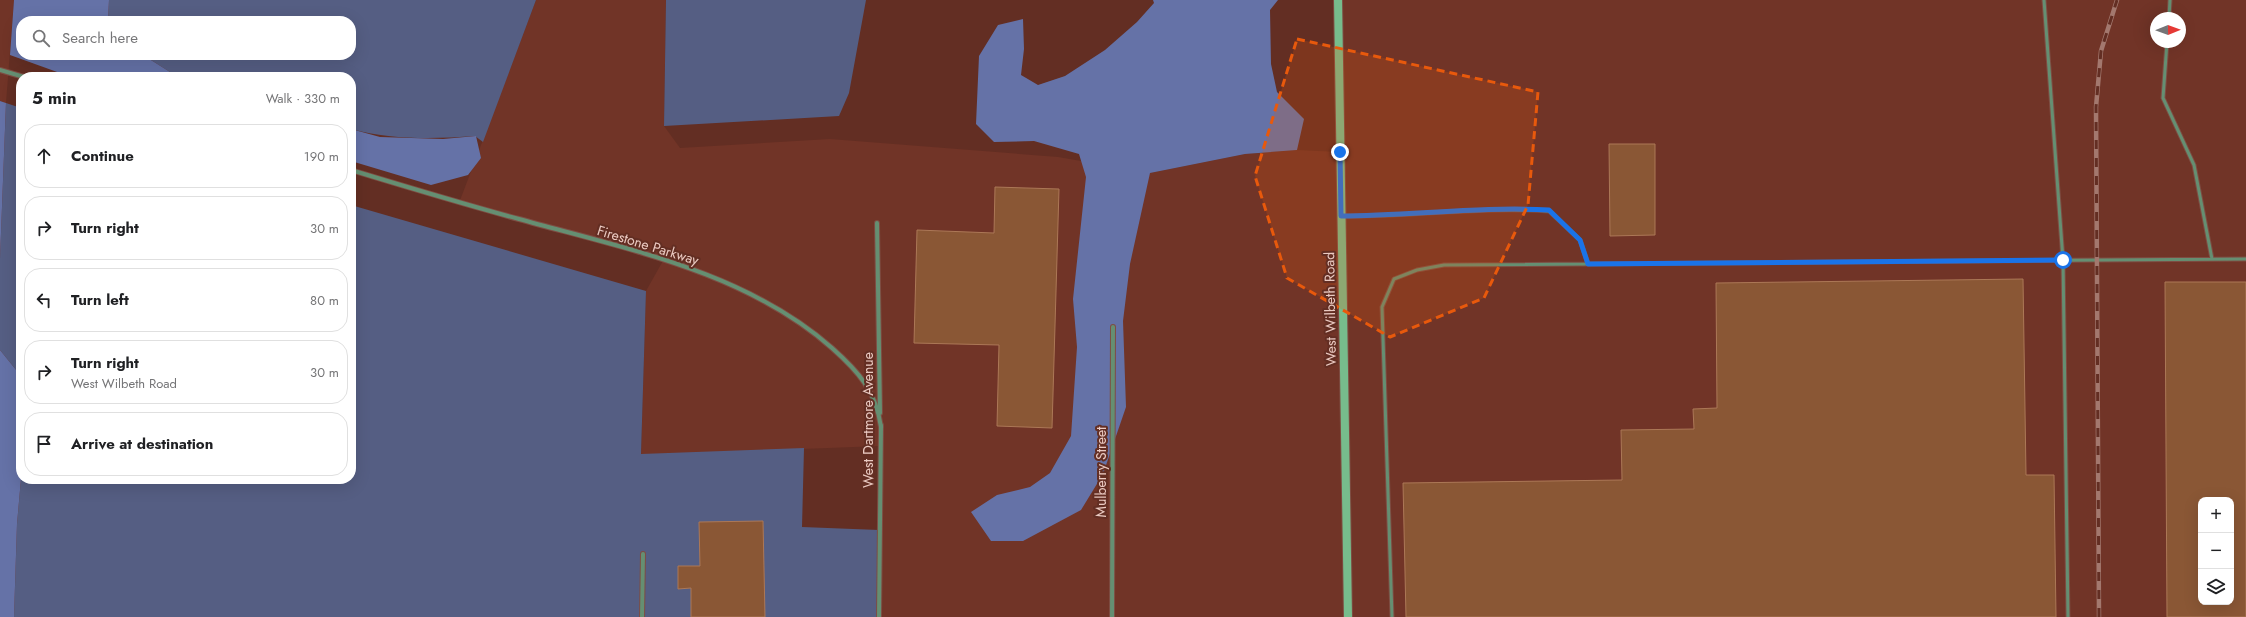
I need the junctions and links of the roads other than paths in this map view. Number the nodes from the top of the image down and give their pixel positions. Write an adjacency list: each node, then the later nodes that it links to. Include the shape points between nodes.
1 (1338, 0): 9 (main road, West Wilbeth Road)
2 (2044, 0): 13 (lane)
3 (2170, 0): 4 (lane)
4 (2169, 12)
5 (2167, 48): 11 (lane, via 2163,98 2194,165)
6 (0, 70): 7 (street)
7 (16, 75)
8 (356, 172): 16 (street, Firestone Parkway, via 459,203 664,259 750,294 789,315 816,334 853,367 870,390 876,403)
9 (1341, 216): 14 (lane, via 1514,208 1549,210 1580,240); 21 (main road, West Wilbeth Road)
10 (877, 223): 16 (street, West Dartmore Avenue)
11 (2212, 259): 12 (lane); 13 (lane)
12 (2246, 259)
13 (2063, 260): 14 (lane); 23 (lane)
14 (1588, 264): 22 (lane, via 1444,265 1417,270 1394,279 1382,307)
15 (1113, 328): 20 (street, Mulberry Street)
16 (881, 427): 19 (street, West Dartmore Avenue)
17 (644, 554): 18 (street)
18 (642, 617)
19 (879, 617)
20 (1112, 617)
21 (1348, 617)
22 (1392, 617)
23 (2068, 617)

